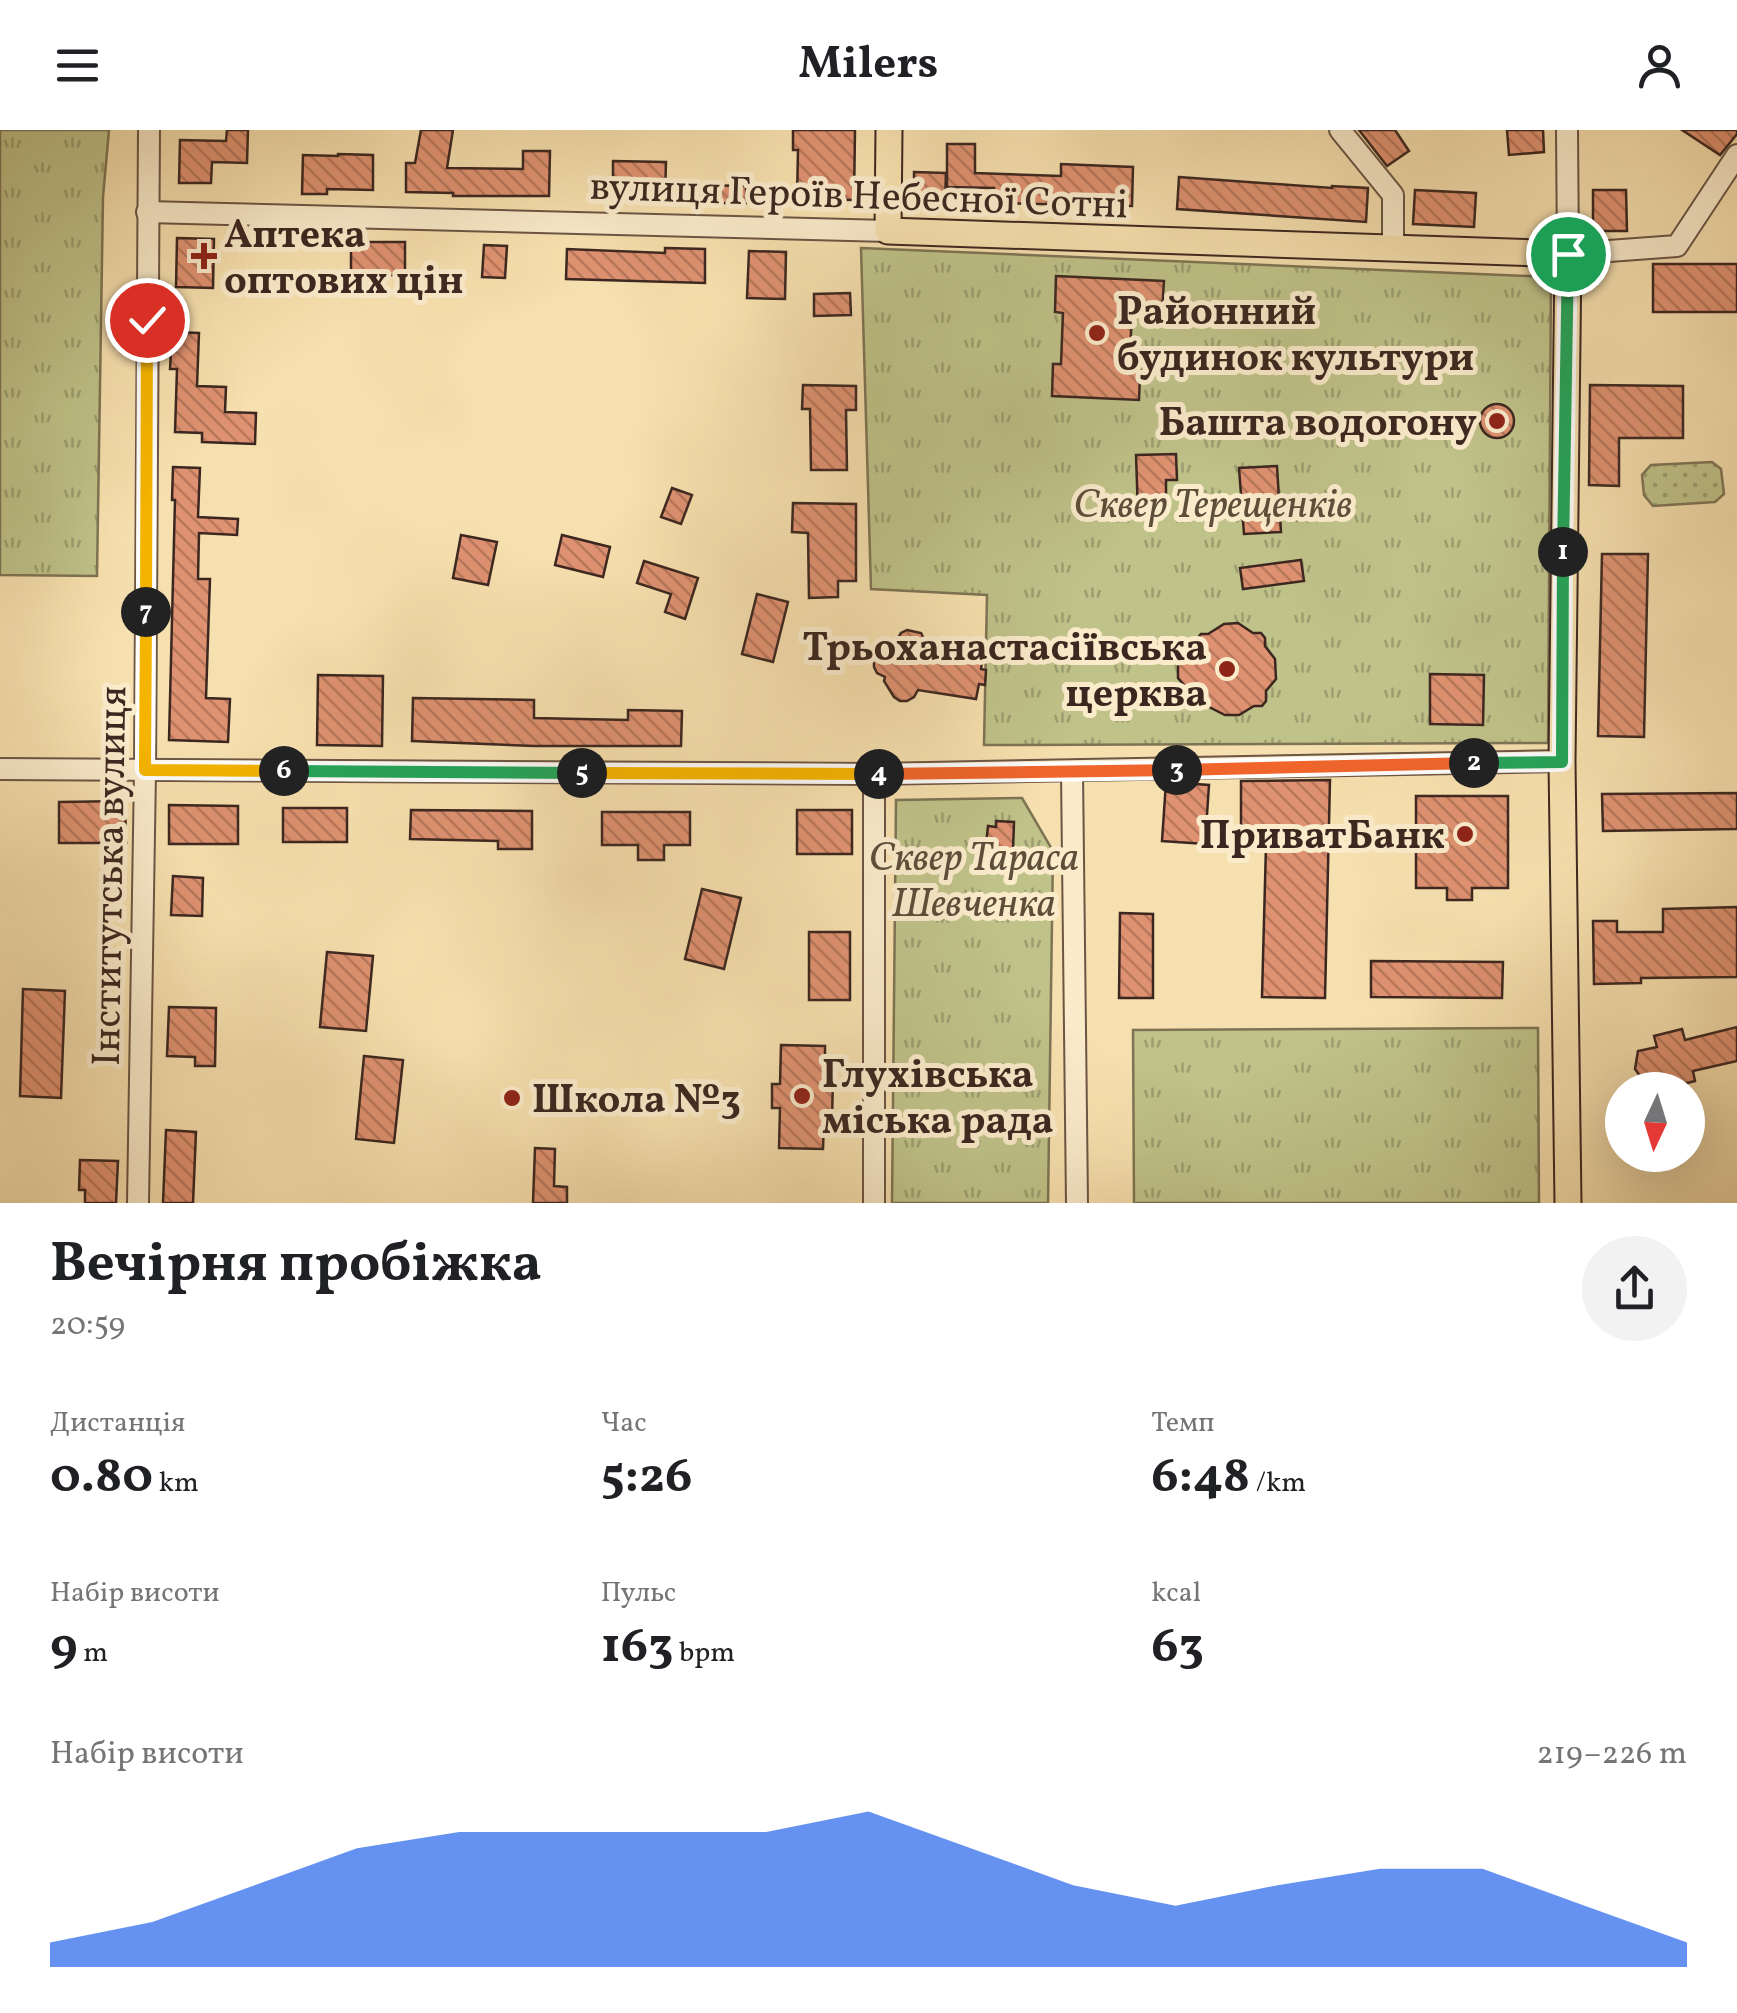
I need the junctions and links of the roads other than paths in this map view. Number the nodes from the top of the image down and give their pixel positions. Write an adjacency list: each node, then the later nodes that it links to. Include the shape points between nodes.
1 (150, 130): 6 (street, Інститутська вулиця)
2 (888, 130): 7 (main road)
3 (1340, 130): 8 (street, via 1393,194)
4 (1567, 130): 9 (street)
5 (1737, 155): 9 (street, via 1676,246)
6 (147, 212): 7 (street, вулиця Героїв Небесної Сотні); 12 (street, Інститутська вулиця)
7 (888, 231): 8 (main road, вулиця Героїв Небесної Сотні)
8 (1393, 249): 9 (main road, вулиця Героїв Небесної Сотні)
9 (1568, 254): 10 (main road)
10 (1562, 762): 13 (street); 18 (main road)
11 (0, 770): 12 (street)
12 (145, 770): 14 (street); 15 (street, Інститутська вулиця)
13 (1072, 772): 14 (street); 17 (street)
14 (874, 774): 16 (street)
15 (138, 1203)
16 (874, 1203)
17 (1077, 1203)
18 (1568, 1203)

